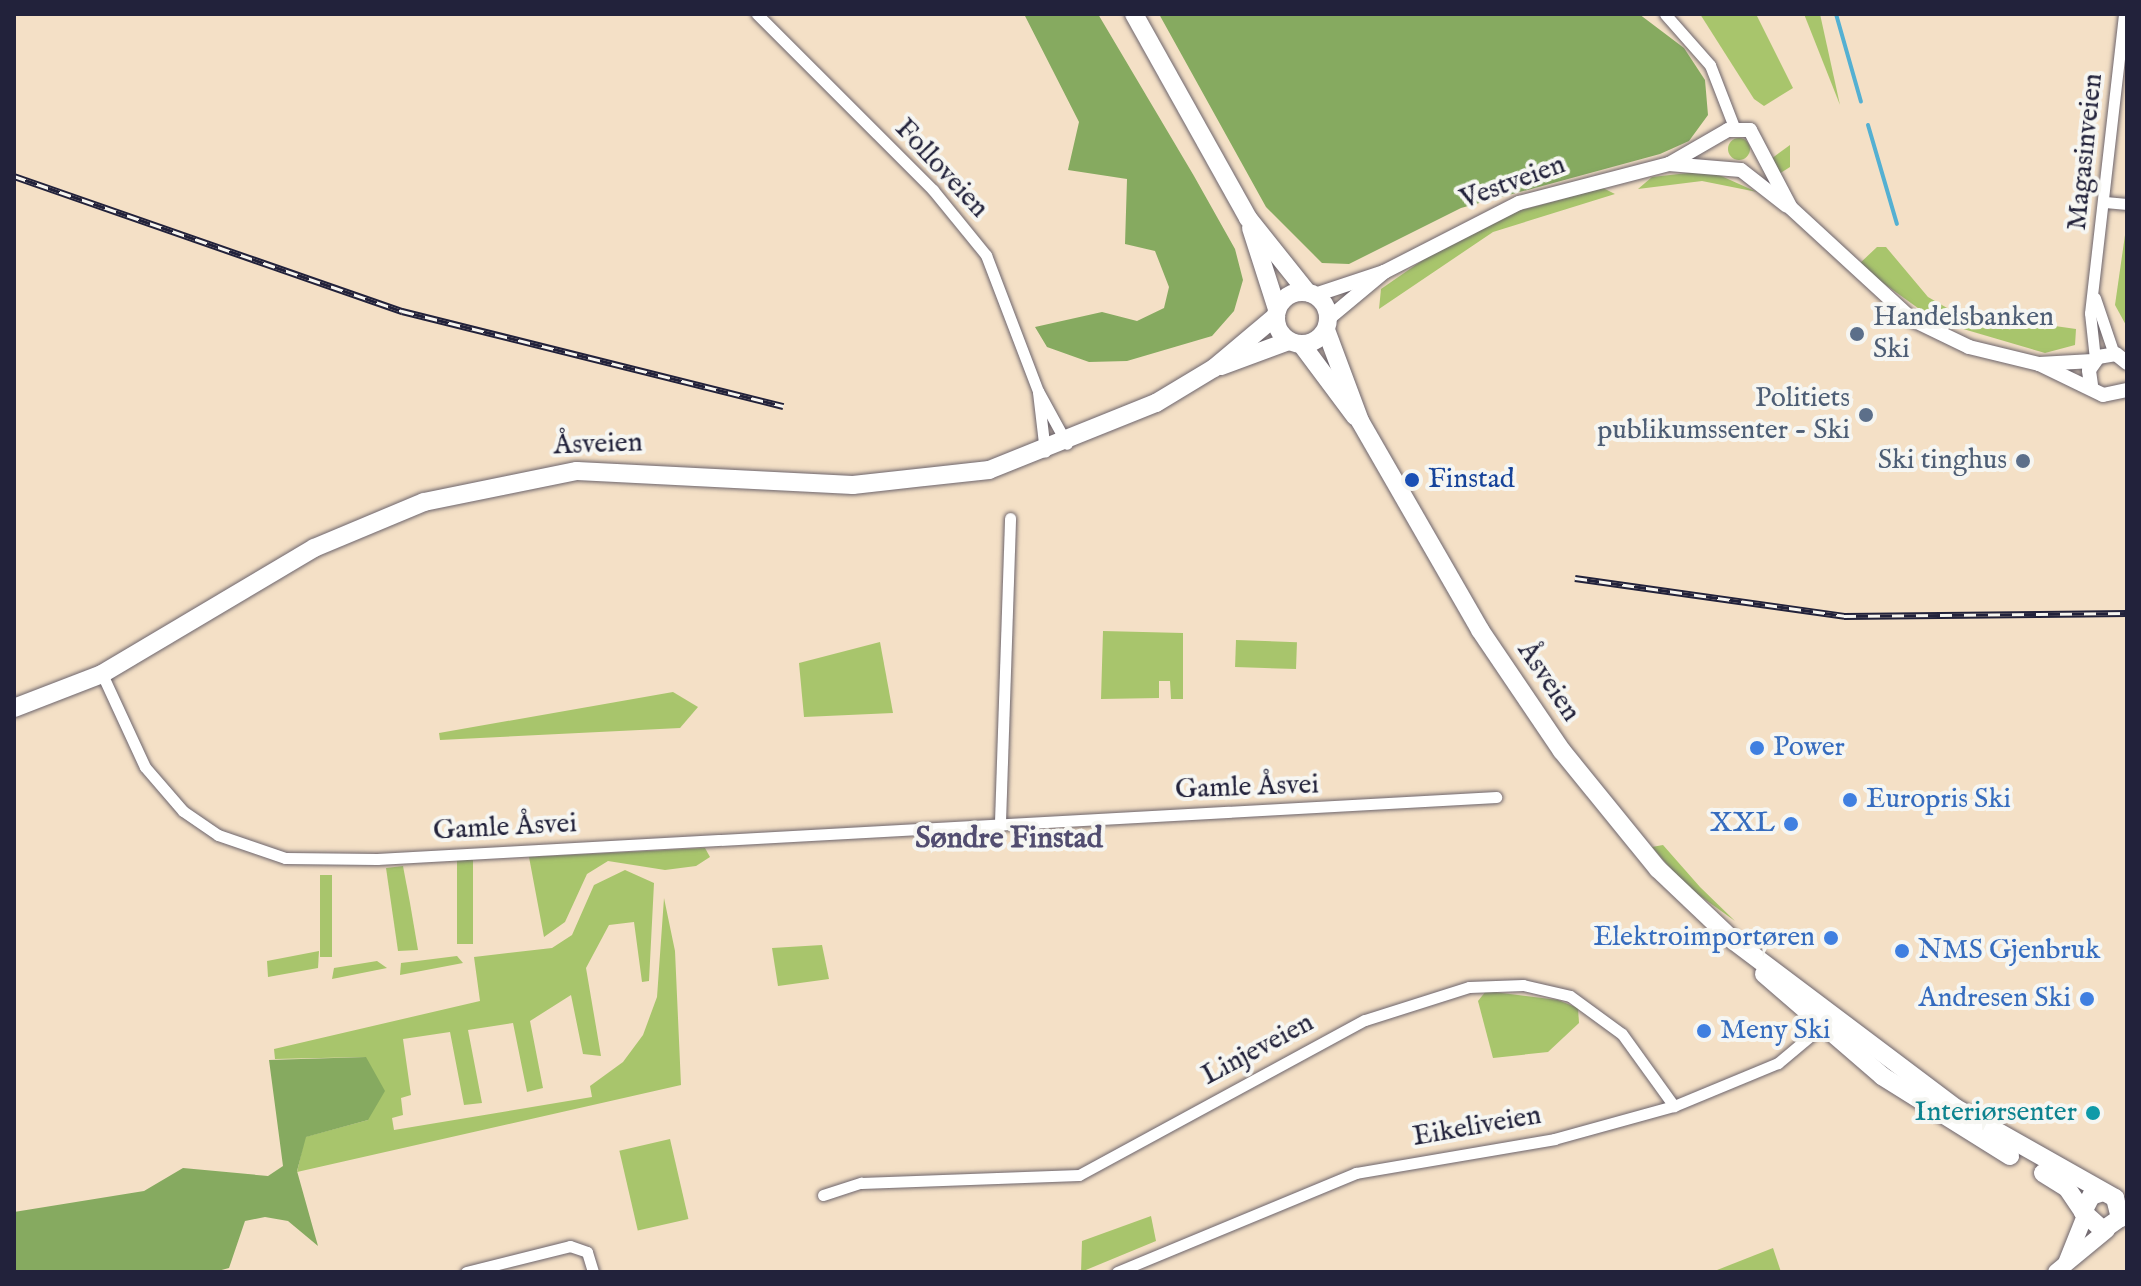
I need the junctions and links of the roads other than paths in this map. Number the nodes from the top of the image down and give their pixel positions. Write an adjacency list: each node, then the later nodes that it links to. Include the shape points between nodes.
1 (757, 14): 26 (street, Folloveien, via 961,221 998,276)
2 (1134, 14): 13 (main road)
3 (1665, 14): 5 (street, via 1710,65)
4 (2124, 14): 10 (street, Magasinveien)
5 (1734, 127): 6 (street, Vestveien); 7 (street, via 1756,135)
6 (1719, 139): 8 (street, Vestveien); 9 (street)
7 (1760, 154): 9 (street); 12 (street)
8 (1669, 164): 9 (street, Vestveien); 14 (street, Vestveien, via 1519,203)
9 (1734, 169): 12 (street)
10 (2105, 202): 11 (street); 16 (street, Magasinveien)
11 (2127, 204)
12 (1791, 208): 22 (street, via 1913,320 1969,347)
13 (1248, 218): 15 (main road, Åsveien); 17 (main road)
14 (1384, 272): 15 (street, Vestveien); 18 (street, Vestveien)
15 (1311, 293): 17 (main road, Åsveien, via 1290,295); 18 (main road, Åsveien)
16 (2094, 295): 20 (street, Magasinveien); 21 (street, Magasinveien, via 2089,331)
17 (1277, 313): 19 (main road); 23 (main road, Åsveien)
18 (1328, 324): 19 (main road); 27 (main road, Åsveien)
19 (1295, 343): 23 (main road, Åsveien); 27 (main road, Åsveien)
20 (2120, 358): 21 (street)
21 (2094, 360): 22 (street); 24 (street)
22 (2039, 364): 24 (street)
23 (1214, 368): 28 (main road, Åsveien)
24 (2091, 385): 25 (street, via 2108,396)
25 (2126, 389)
26 (1038, 391): 28 (street, Folloveien); 29 (street, Folloveien)
27 (1360, 421): 35 (main road, Åsveien, via 1542,724 1648,857 1734,941)
28 (1067, 444): 29 (main road, Åsveien)
29 (1045, 452): 31 (main road, Åsveien, via 989,470 901,483 619,470 486,485 337,536)
30 (1010, 518): 34 (street)
31 (102, 674): 32 (main road, Åsveien); 34 (street, Gamle Åsvei, via 145,767 183,811 218,835 285,858 377,859)
32 (14, 708)
33 (1496, 797): 34 (street, Gamle Åsvei)
34 (1000, 822)
35 (1828, 1021): 36 (street, Eikeliveien, via 1778,1063); 38 (main road, Åsveien, via 1970,1118); 39 (main road, Åsveien, via 1945,1119 2055,1179)
36 (1674, 1106): 37 (street, Linjeveien, via 1622,1034 1570,996 1523,985 1469,987 1365,1020 1079,1175 861,1183); 44 (street, Eikeliveien, via 1554,1139 1356,1173)
37 (823, 1195)
38 (2115, 1196): 39 (main road, via 2091,1196); 40 (main road)
39 (2084, 1215): 40 (main road); 41 (main road)
40 (2117, 1224): 41 (main road)
41 (2061, 1267)
42 (466, 1272): 43 (street, via 570,1246 587,1252)
43 (593, 1272)
44 (1117, 1272)

